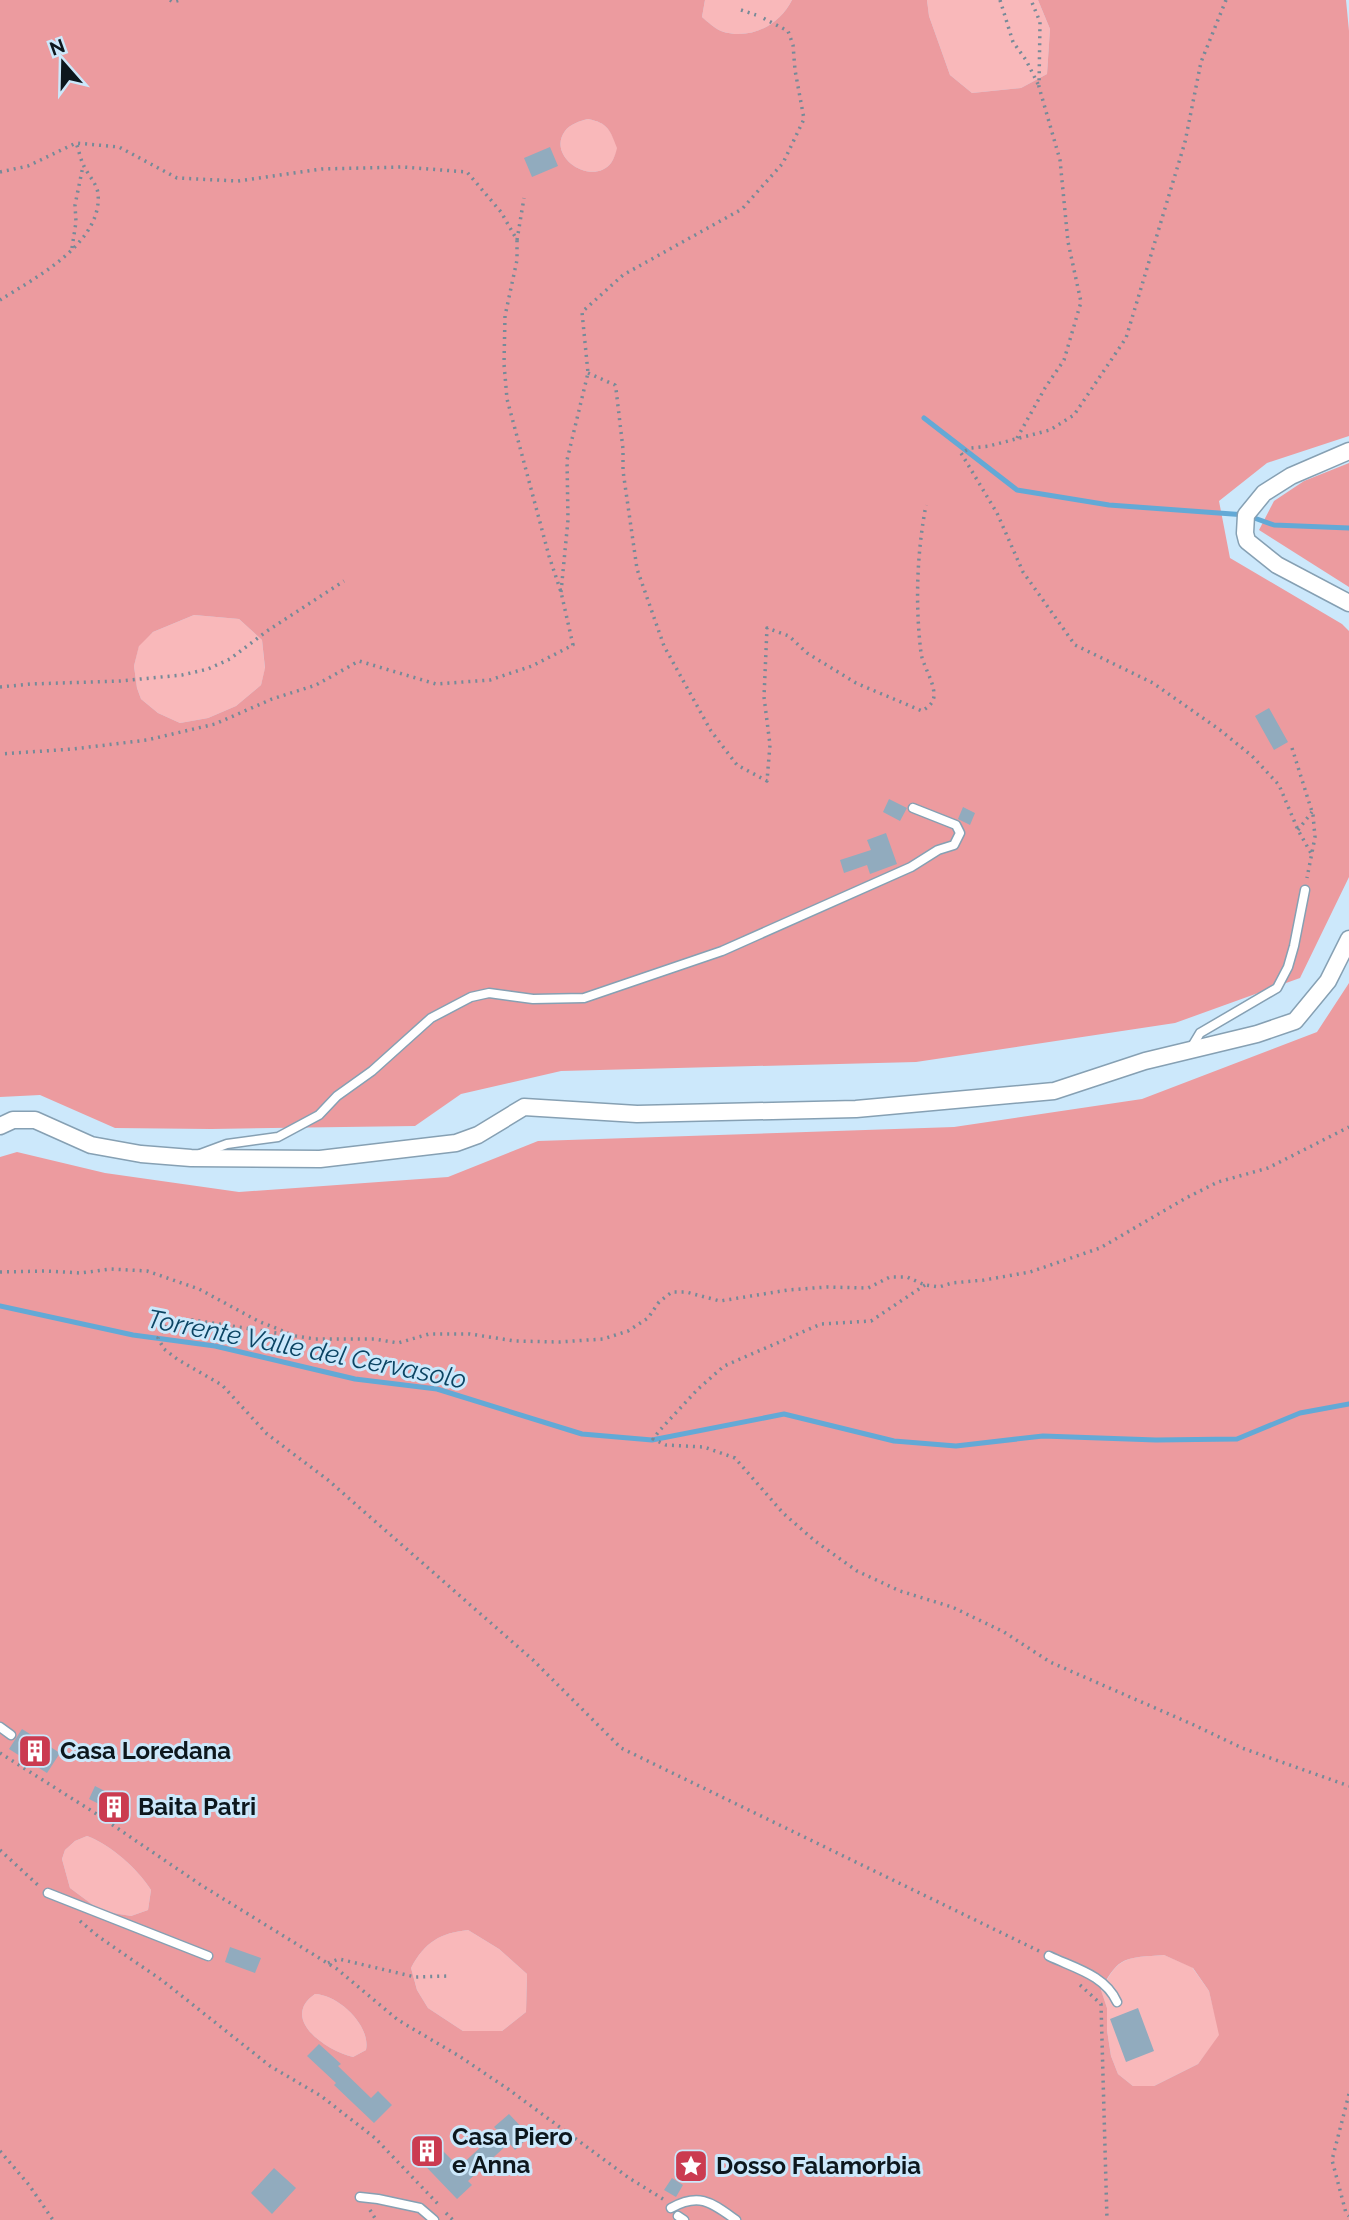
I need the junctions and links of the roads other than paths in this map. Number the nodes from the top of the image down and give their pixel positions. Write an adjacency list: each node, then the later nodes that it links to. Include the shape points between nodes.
1 (1349, 452): 2 (street, via 1291,476 1264,493 1246,515 1245,533 1247,541 1277,565)
2 (1349, 603)
3 (913, 808): 8 (lane, via 956,825 960,833 954,845 722,951 584,998 471,996 431,1018 319,1115 278,1137 227,1143)
4 (1305, 890): 6 (lane, via 1288,967 1277,988 1199,1033)
5 (1349, 939): 6 (street, via 1328,981 1295,1021)
6 (1189, 1051): 8 (street, via 1054,1091 856,1109 637,1114 524,1107 456,1143 320,1159)
7 (0, 1126): 8 (street, via 13,1120 35,1120 92,1145)
8 (191, 1158)
9 (0, 1727): 10 (lane)
10 (11, 1735)
11 (48, 1893): 12 (lane)
12 (208, 1956)
13 (1049, 1956): 14 (lane, via 1094,1976)
14 (1117, 2002)
15 (360, 2197): 17 (lane, via 420,2208)
16 (671, 2208): 18 (lane, via 684,2201 707,2200)
17 (434, 2220)
18 (736, 2220)

